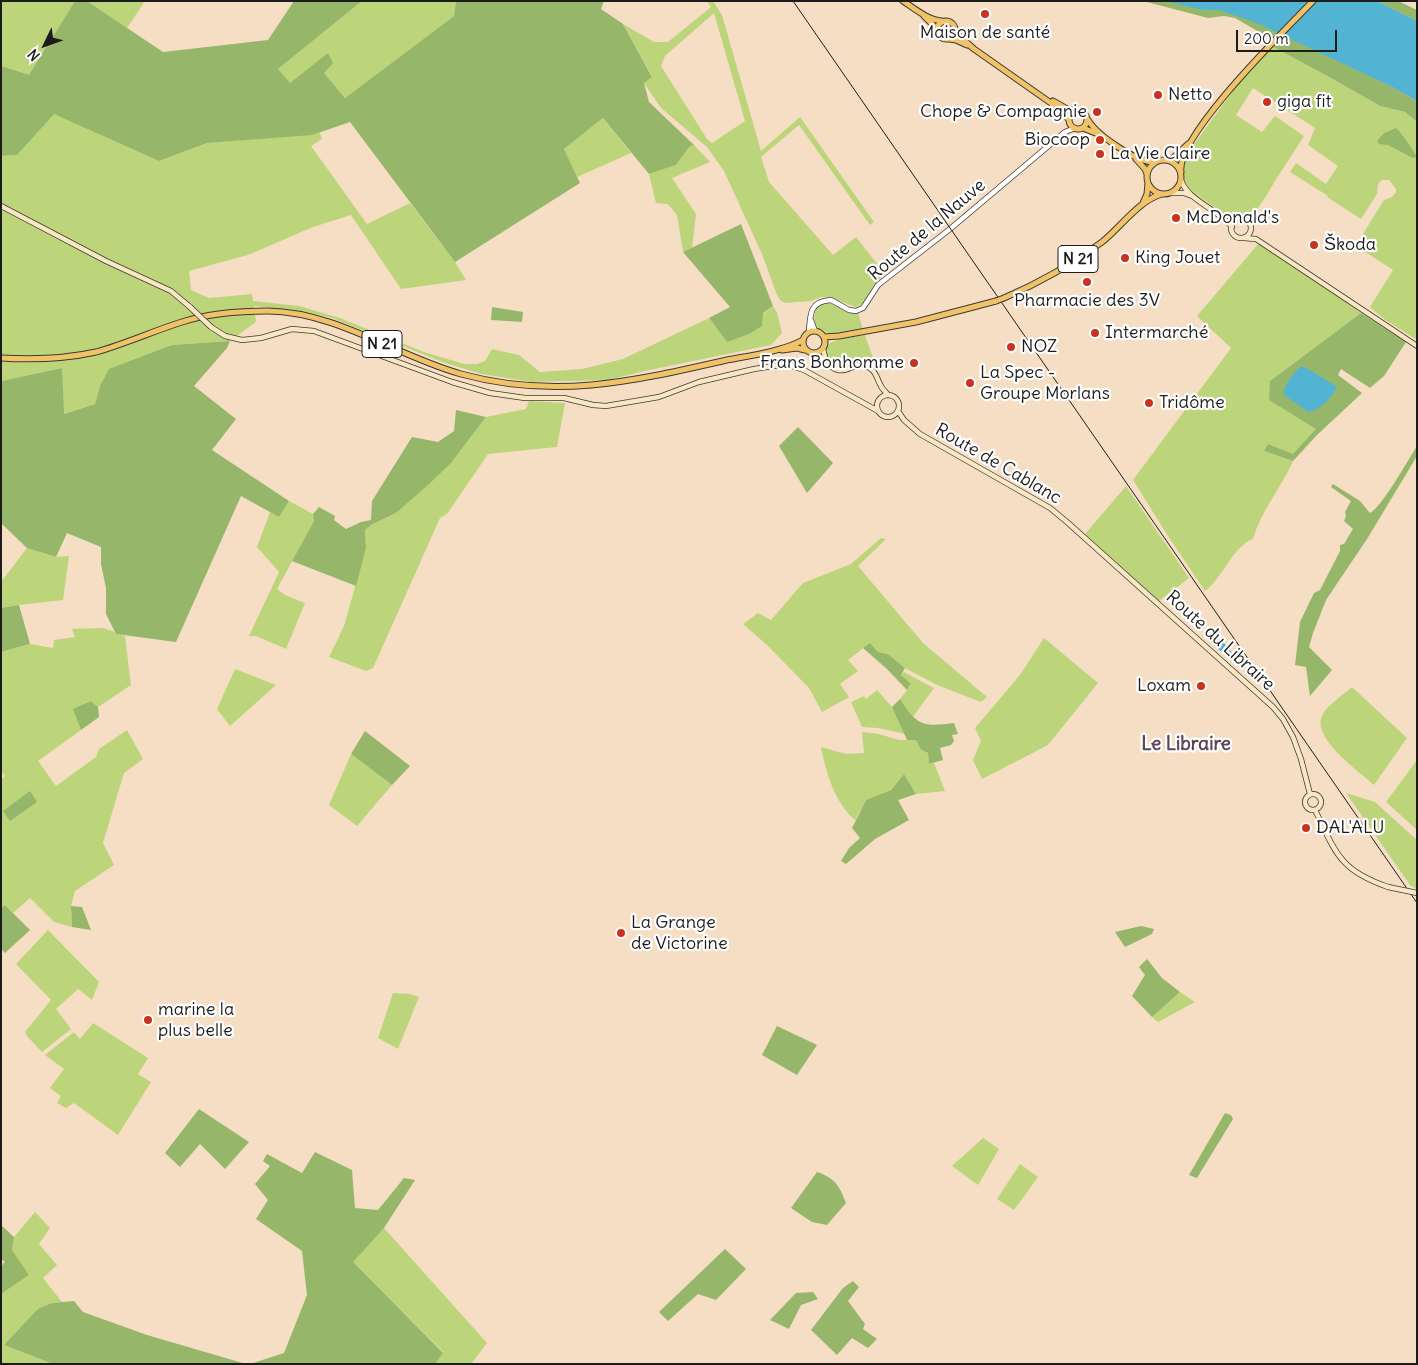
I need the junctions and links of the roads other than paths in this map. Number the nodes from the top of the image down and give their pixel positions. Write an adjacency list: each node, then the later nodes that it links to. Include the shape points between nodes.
1 (903, 1): 3 (main road)
2 (1313, 1): 17 (main road, via 1235,82)
3 (920, 12): 4 (main road); 6 (main road)
4 (943, 22): 5 (main road, via 949,22); 6 (main road)
5 (954, 29): 7 (main road); 8 (main road)
6 (937, 31): 7 (main road, via 942,38)
7 (948, 39): 8 (main road)
8 (974, 49): 9 (main road)
9 (1029, 86): 10 (main road); 12 (main road, via 1065,114)
10 (1075, 111): 11 (main road, via 1083,111); 12 (main road, via 1070,114)
11 (1088, 120): 14 (main road); 16 (main road)
12 (1069, 121): 13 (main road); 15 (street, Route de la Nauve)
13 (1075, 128): 14 (main road); 15 (street, Route de la Nauve)
14 (1083, 128): 16 (main road)
15 (1065, 132): 36 (street, Route de la Nauve, via 878,285 863,308 849,310 832,300 825,300 815,305)
16 (1109, 140): 18 (main road)
17 (1192, 141): 19 (main road); 21 (main road, via 1181,160)
18 (1136, 158): 20 (main road); 22 (main road)
19 (1167, 160): 20 (main road); 21 (main road, via 1176,164)
20 (1156, 162): 22 (main road)
21 (1181, 172): 23 (main road)
22 (1148, 175): 24 (main road)
23 (1181, 180): 25 (main road); 27 (main road)
24 (1148, 182): 26 (main road); 28 (main road)
25 (1171, 193): 26 (main road); 27 (main road)
26 (1162, 194): 28 (main road, N 21)
27 (1194, 197): 30 (main road)
28 (1142, 205): 40 (main road, N 21, bridge, via 1084,255 1004,298 916,322)
29 (1, 206): 51 (main road, bridge, via 171,291 211,327 225,336 242,340 292,329 314,331 490,393 525,398 564,398 593,405 614,405 659,397 699,382 786,364 804,370)
30 (1223, 217): 31 (main road); 32 (main road)
31 (1235, 221): 32 (main road); 33 (main road, via 1247,220)
32 (1232, 227): 34 (main road, via 1236,236)
33 (1251, 229): 34 (main road); 35 (main road)
34 (1244, 238): 35 (main road)
35 (1256, 239): 41 (main road)
36 (810, 319): 37 (street); 38 (street)
37 (816, 331): 38 (main road); 40 (main road)
38 (809, 332): 39 (main road)
39 (803, 340): 43 (main road); 44 (main road, N 21)
40 (824, 340): 42 (main road)
41 (1417, 346)
42 (823, 349): 45 (main road); 47 (main road)
43 (805, 350): 44 (main road, N 21); 45 (main road)
44 (764, 352): 46 (main road, N 21, via 616,383 572,388 538,387 460,374 332,323 272,311 241,311 184,321 117,345 74,356 38,360)
45 (816, 353): 47 (main road)
46 (1, 358)
47 (826, 362): 48 (main road, via 837,370 857,364 870,367)
48 (880, 386): 49 (main road); 50 (main road)
49 (888, 395): 50 (main road); 53 (main road, via 897,400)
50 (879, 400): 51 (main road); 52 (main road)
51 (864, 404): 52 (main road)
52 (878, 411): 54 (main road, via 882,416)
53 (898, 411): 54 (main road); 55 (main road)
54 (892, 416): 55 (main road)
55 (904, 420): 56 (main road, Route de Cablanc, via 920,434 1050,508)
56 (1078, 531): 57 (main road, Route du Libraire, via 1273,706 1293,737)
57 (1310, 794): 58 (main road, via 1304,800 1305,805); 58 (main road, via 1320,798 1321,804)
58 (1315, 810): 59 (main road, bridge, via 1332,847 1357,874 1388,887)
59 (1417, 894)

